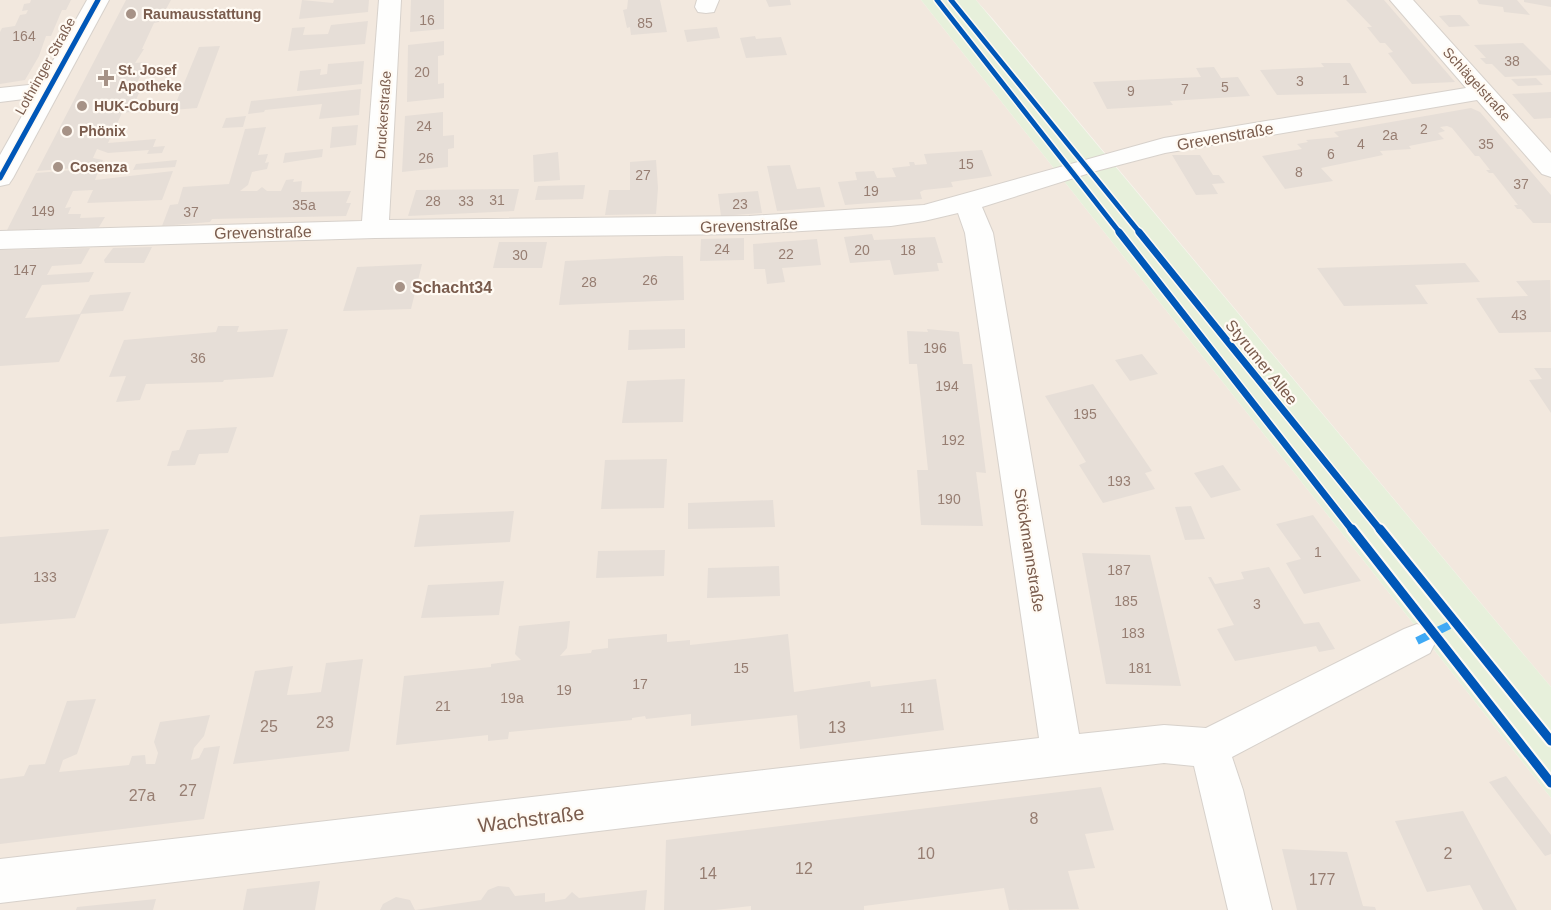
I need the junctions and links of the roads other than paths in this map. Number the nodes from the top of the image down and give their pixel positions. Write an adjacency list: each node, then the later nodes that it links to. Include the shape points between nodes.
1 (98, 0): 4 (street, Lothringer Straße)
2 (390, 0): 10 (street, Druckerstraße)
3 (1401, 0): 5 (street, Schlägelstraße)
4 (48, 90): 6 (street); 8 (street, Lothringer Straße)
5 (1485, 92): 7 (street, Schlägelstraße); 9 (street, Grevenstraße, via 1164,146)
6 (0, 95)
7 (1551, 169)
8 (0, 178)
9 (967, 203): 10 (street, Grevenstraße, via 924,213 801,223); 14 (street, Stöckmannstraße, via 979,233)
10 (375, 229): 11 (street, Grevenstraße)
11 (0, 240)
12 (1417, 641): 13 (street)
13 (1209, 748): 14 (street, via 1164,744); 16 (street)
14 (1062, 755): 15 (street, Wachstraße)
15 (0, 881)
16 (1250, 910)

